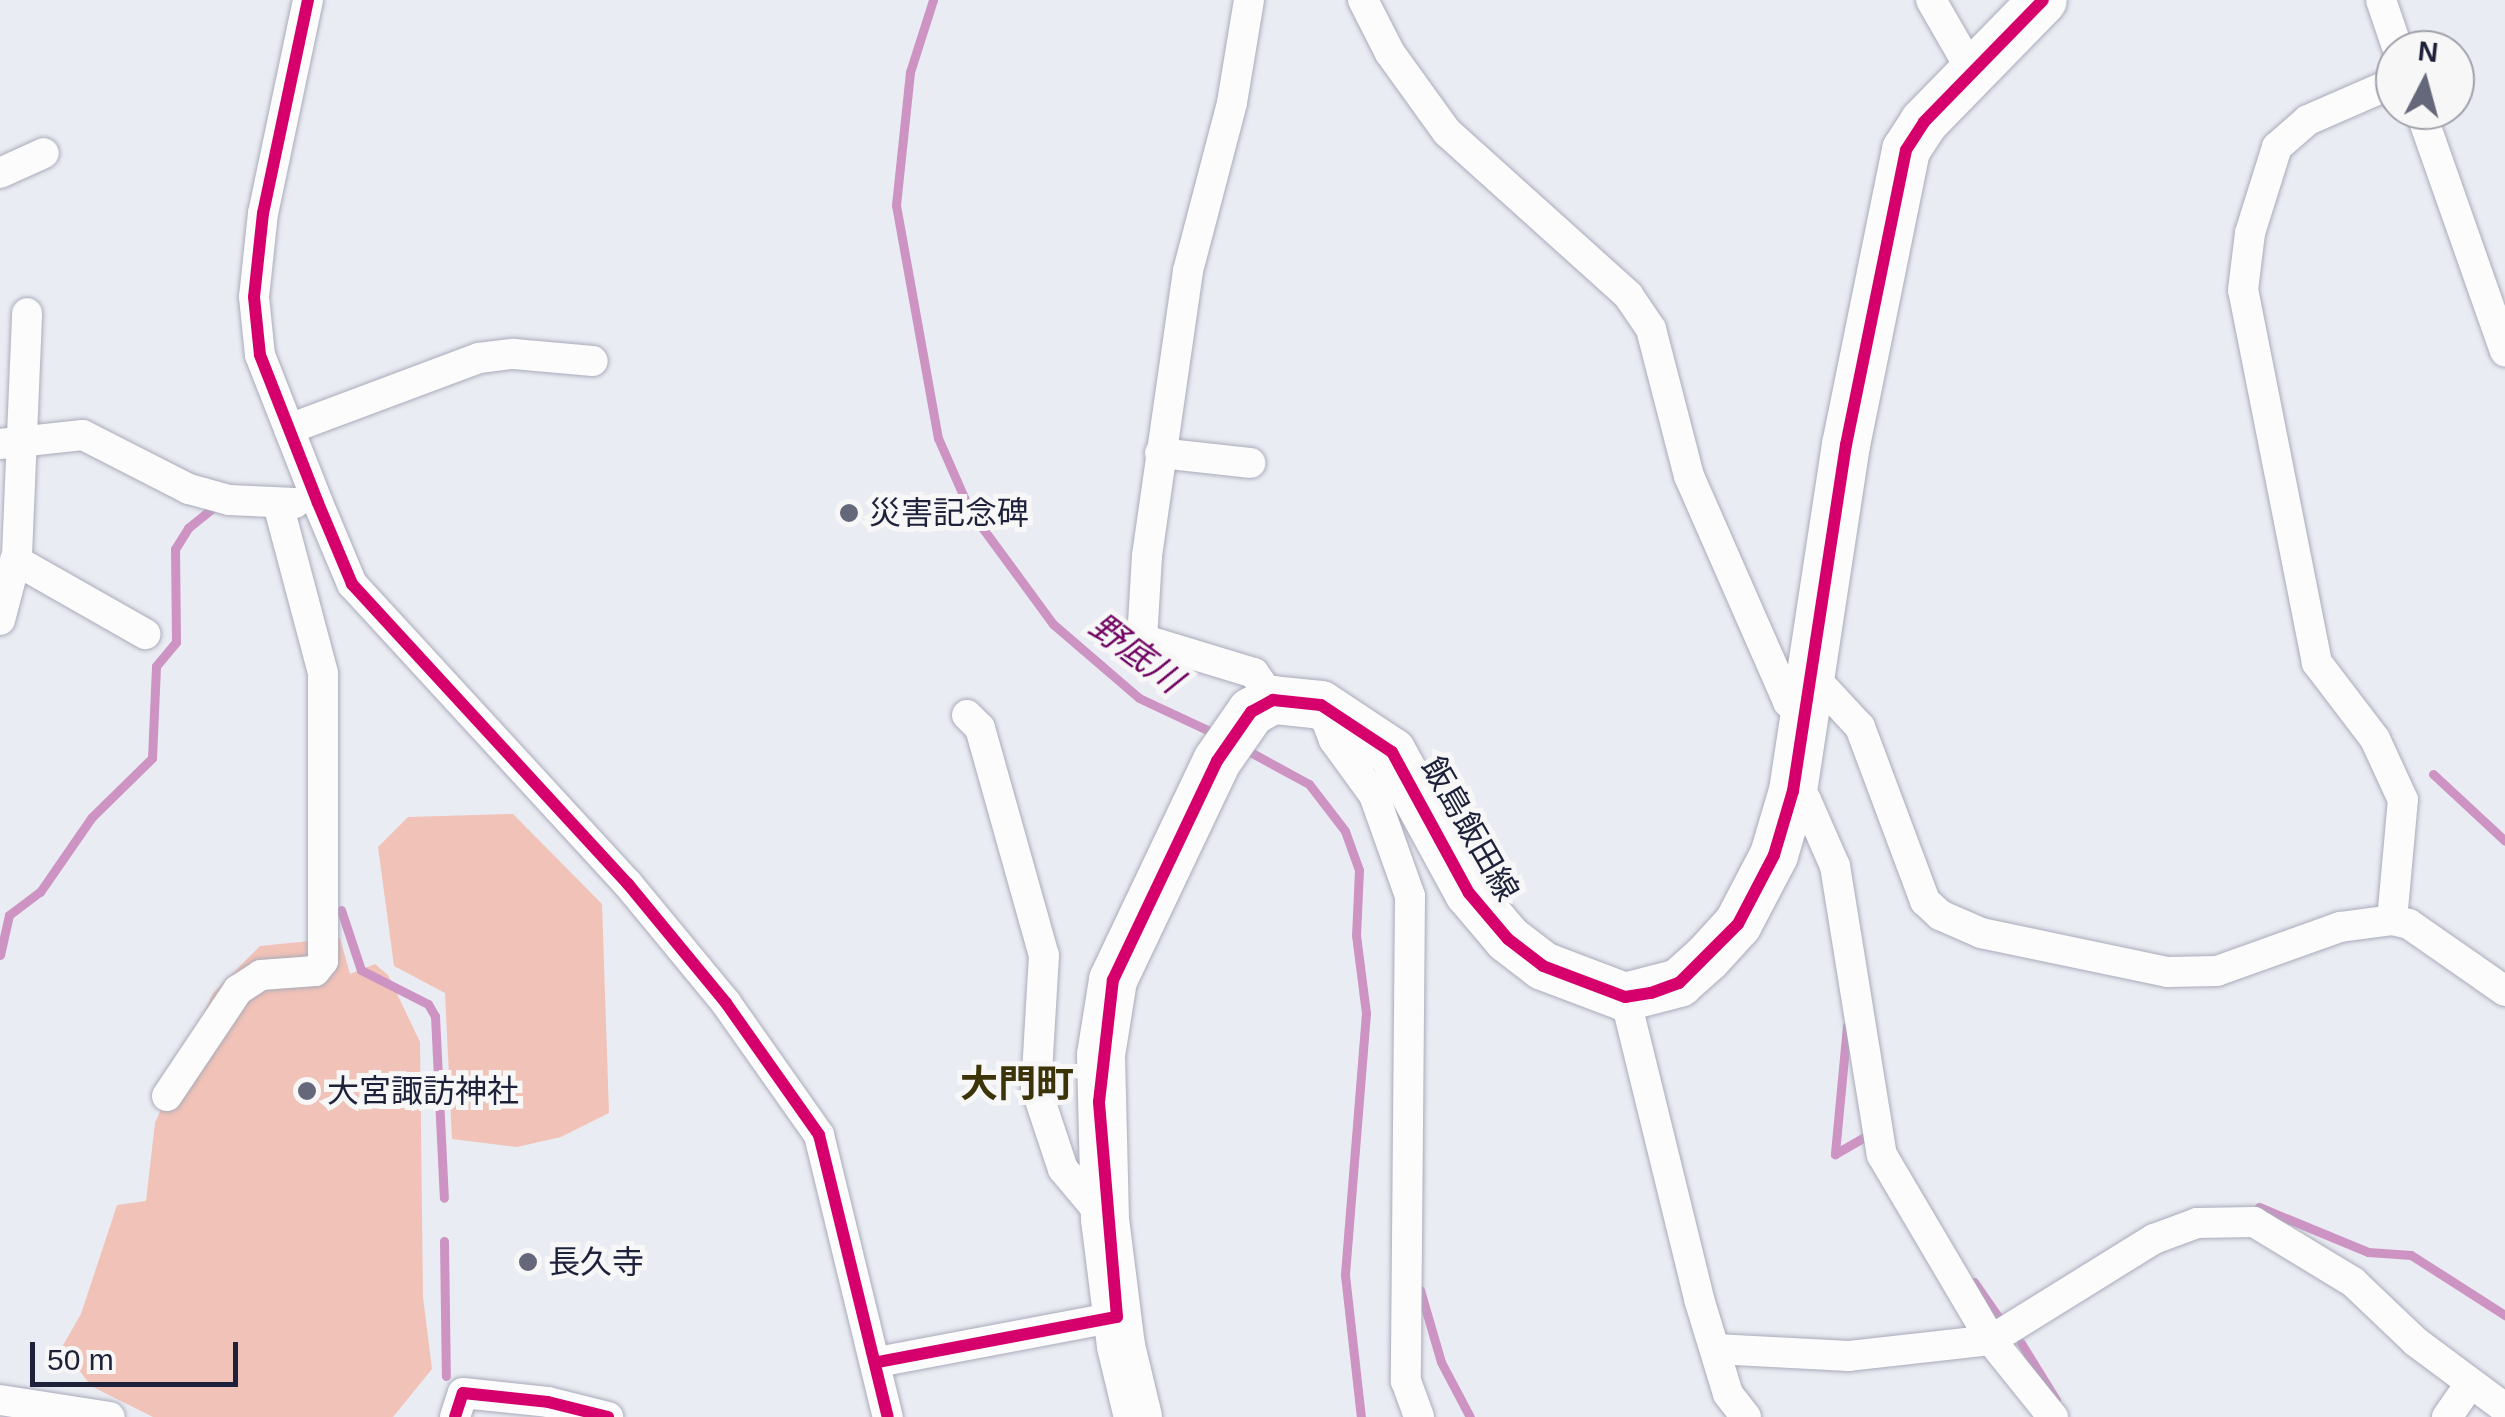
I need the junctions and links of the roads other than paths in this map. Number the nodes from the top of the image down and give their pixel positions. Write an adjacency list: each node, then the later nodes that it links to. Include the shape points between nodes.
1 (308, 0): 16 (street, via 263,213 254,297 260,355)
2 (1249, 0): 18 (street, via 1232,103 1188,271)
3 (1363, 0): 29 (street, via 1390,54 1448,134 1628,296 1651,329 1689,476 1788,702)
4 (1931, 0): 8 (street)
5 (2044, 0): 8 (main road)
6 (2380, 0): 7 (street)
7 (2391, 30)
8 (1973, 73): 25 (main road, via 1906,150)
9 (2375, 91): 31 (street, via 2308,120 2277,147 2250,233 2242,290 2316,663 2375,739 2403,800)
10 (2427, 130): 14 (street)
11 (44, 153): 12 (street)
12 (0, 173)
13 (27, 313): 17 (street)
14 (2505, 352)
15 (593, 361): 16 (street, via 479,358)
16 (288, 429): 20 (street)
17 (12, 445): 21 (street, via 83,435 189,490); 22 (street)
18 (1160, 453): 19 (street); 27 (street, via 1142,639 1254,673)
19 (1250, 464)
20 (318, 502): 21 (street); 39 (street, via 352,584 639,896 819,1134)
21 (278, 504): 34 (street, via 323,673 323,962 316,971 262,975 238,990)
22 (15, 560): 23 (street); 24 (street)
23 (0, 620)
24 (145, 634)
25 (1807, 670): 29 (main road); 31 (street, via 1860,727 1925,901 1940,916 1982,933 2168,972 2218,971 2340,928)
26 (1321, 705): 27 (main road, 飯島飯田線); 33 (main road, 飯島飯田線, via 1392,752 1469,893 1508,939 1543,966); 48 (street, via 1334,740 1374,796 1410,896 1406,1381)
27 (1262, 706): 35 (main road, via 1217,761 1113,980 1100,1086)
28 (967, 715): 35 (street, via 980,728 1044,954 1036,1088 1063,1170)
29 (1802, 716): 30 (main road)
30 (1792, 792): 33 (main road, via 1774,854 1738,924 1679,983); 37 (street, via 1806,800 1835,866 1882,1155)
31 (2392, 920): 32 (street, via 2409,924)
32 (2505, 991)
33 (1625, 997): 38 (street)
34 (167, 1096)
35 (1104, 1218): 36 (main road)
36 (1117, 1317): 39 (street); 47 (main road)
37 (1991, 1340): 38 (street, via 1849,1356); 40 (street, via 2154,1239 2197,1223 2254,1222 2354,1282); 50 (street)
38 (1715, 1349): 49 (street, via 1728,1394)
39 (878, 1362): 46 (street)
40 (2470, 1384): 42 (street); 51 (street)
41 (0, 1400): 43 (street)
42 (2505, 1408)
43 (110, 1417)
44 (455, 1417): 45 (street, via 463,1393 548,1402)
45 (608, 1417)
46 (888, 1417)
47 (1138, 1417)
48 (1419, 1417)
49 (1746, 1417)
50 (2053, 1417)
51 (2447, 1417)

